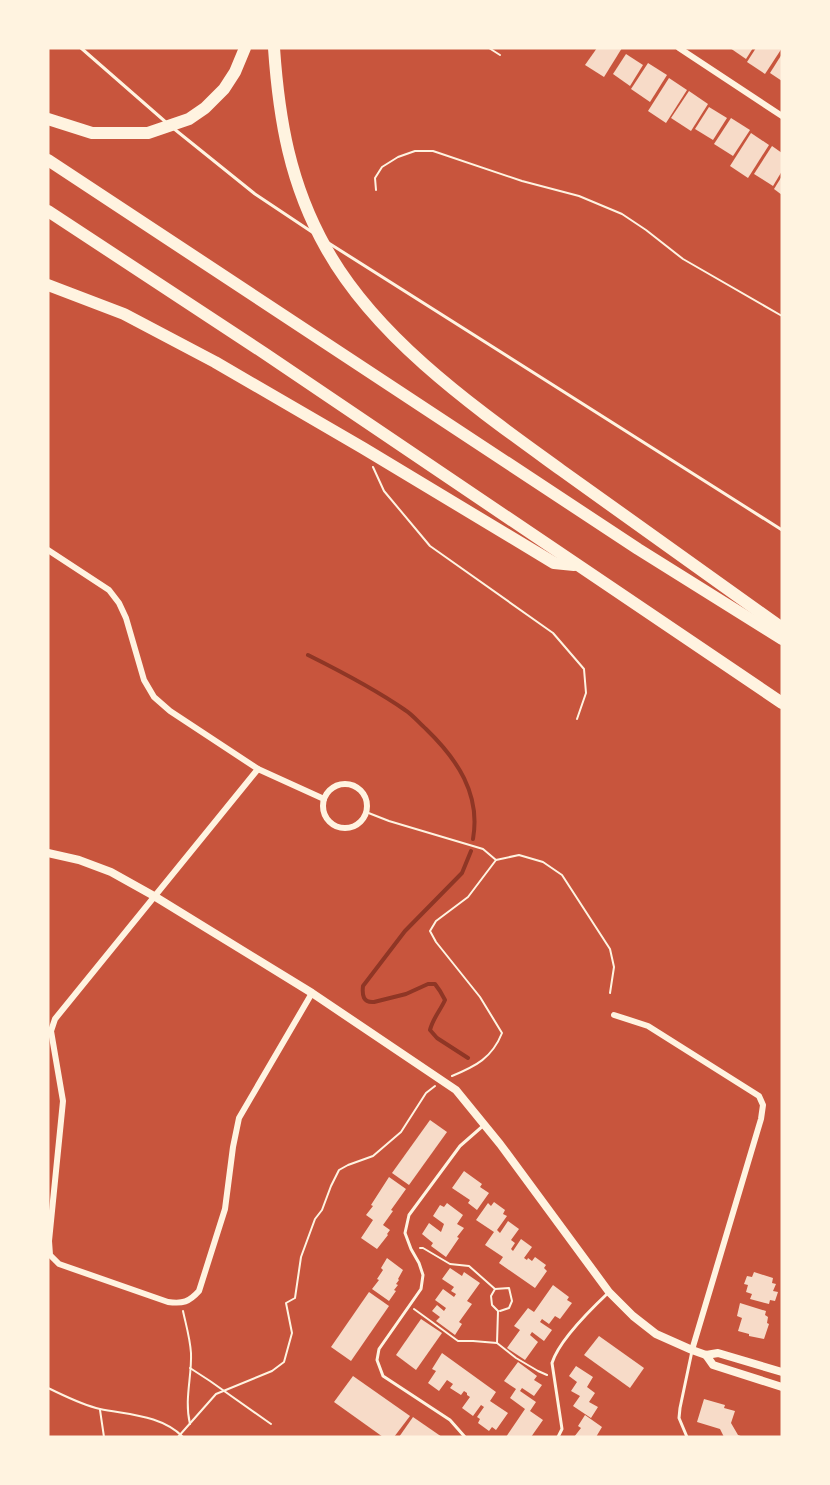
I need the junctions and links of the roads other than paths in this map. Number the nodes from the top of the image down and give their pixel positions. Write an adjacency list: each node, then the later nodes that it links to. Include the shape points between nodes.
1 (81, 48): 10 (lane, via 232,177 290,218)
2 (245, 48): 6 (highway, via 224,89 189,119 148,133 92,133)
3 (274, 48): 13 (highway, via 287,149 298,184 326,248 369,309 433,371 497,422)
4 (679, 48): 5 (street)
5 (782, 116)
6 (48, 119)
7 (48, 160): 14 (highway, via 638,549)
8 (48, 212): 12 (highway)
9 (48, 285): 12 (highway, via 135,320 215,362 554,563)
10 (782, 530)
11 (48, 549): 16 (street, via 109,590 119,603 144,680 154,697)
12 (577, 565): 15 (highway)
13 (782, 628)
14 (782, 639)
15 (782, 703)
16 (258, 769): 17 (street); 19 (street)
17 (324, 799): 17 (street, via 326,816 339,827 356,825 366,812 364,795 351,784 334,786)
18 (48, 853): 19 (street, via 111,872)
19 (154, 896): 20 (street); 20 (street, via 55,1019 51,1032 62,1108 49,1241 50,1255 58,1264 168,1302 181,1304 192,1299 199,1291 225,1209 238,1118)
20 (312, 993): 22 (street, via 456,1090)
21 (614, 1015): 24 (street, via 648,1026 759,1096 763,1105)
22 (485, 1124): 23 (street); 28 (lane, via 460,1146 409,1215 405,1233 423,1275 421,1289 379,1349 377,1360 383,1376 450,1420)
23 (609, 1292): 24 (street, via 656,1334); 29 (lane, via 588,1311 552,1363 562,1419)
24 (692, 1350): 25 (street); 30 (lane, via 680,1407)
25 (706, 1355): 26 (street, via 718,1353); 27 (street, via 713,1365)
26 (782, 1372)
27 (782, 1387)
28 (465, 1437)
29 (558, 1437)
30 (687, 1437)

